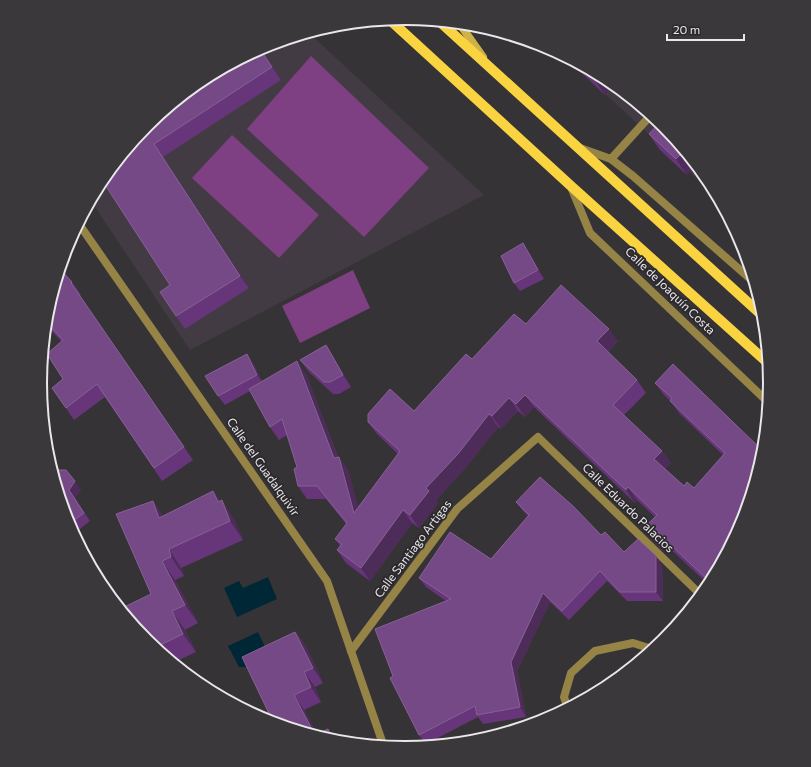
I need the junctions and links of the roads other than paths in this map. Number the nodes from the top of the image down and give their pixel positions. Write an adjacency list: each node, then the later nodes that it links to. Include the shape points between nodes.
1 (395, 25): 8 (main road, Calle de Joaquín Costa)
2 (446, 27): 4 (main road)
3 (464, 30): 4 (street)
4 (490, 68): 6 (main road)
5 (647, 119): 7 (street)
6 (575, 147): 7 (street); 11 (main road)
7 (612, 159): 10 (street)
8 (571, 186): 12 (main road, Calle de Joaquín Costa); 13 (street, Calle de Joaquín Costa, via 590,233)
9 (82, 229): 17 (street, Calle del Guadalquivir, via 327,581)
10 (748, 276)
11 (756, 310)
12 (763, 358)
13 (763, 398)
14 (538, 438): 15 (street, Calle Eduardo Palacios); 17 (street, Calle Santiago Artigas, via 457,509)
15 (698, 592)
16 (648, 648): 18 (street, via 633,643 595,651 571,673 564,698)
17 (351, 651): 19 (street, Calle del Guadalquivir)
18 (566, 704)
19 (382, 741)

